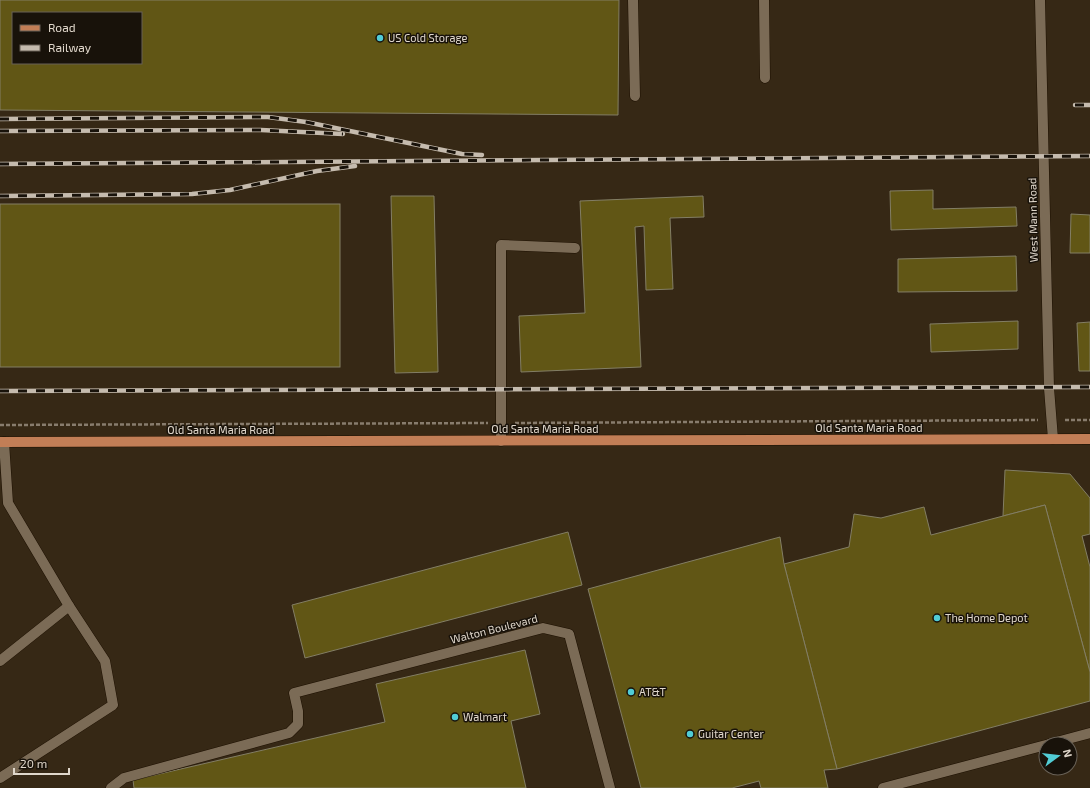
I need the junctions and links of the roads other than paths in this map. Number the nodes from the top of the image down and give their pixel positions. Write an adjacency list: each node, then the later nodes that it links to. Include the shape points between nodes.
1 (633, 0): 5 (street)
2 (764, 0): 4 (street)
3 (1040, 0): 7 (street, West Mann Road, via 1049,388)
4 (765, 78)
5 (635, 96)
6 (575, 248): 8 (street, via 501,245)
7 (1053, 439): 8 (main road, Old Santa Maria Road); 9 (main road, Old Santa Maria Road)
8 (501, 441): 10 (main road, Old Santa Maria Road)
9 (1089, 441)
10 (2, 442): 11 (street)
11 (4, 503): 12 (street)
12 (69, 606): 13 (street); 17 (street, via 105,661 113,705)
13 (0, 661)
14 (1090, 733): 15 (street)
15 (1078, 736)
16 (1038, 746): 20 (street)
17 (0, 778)
18 (111, 788): 19 (street, Walton Boulevard, via 124,778 289,733 298,724 294,693 543,628 569,634)
19 (610, 788)
20 (883, 788)

